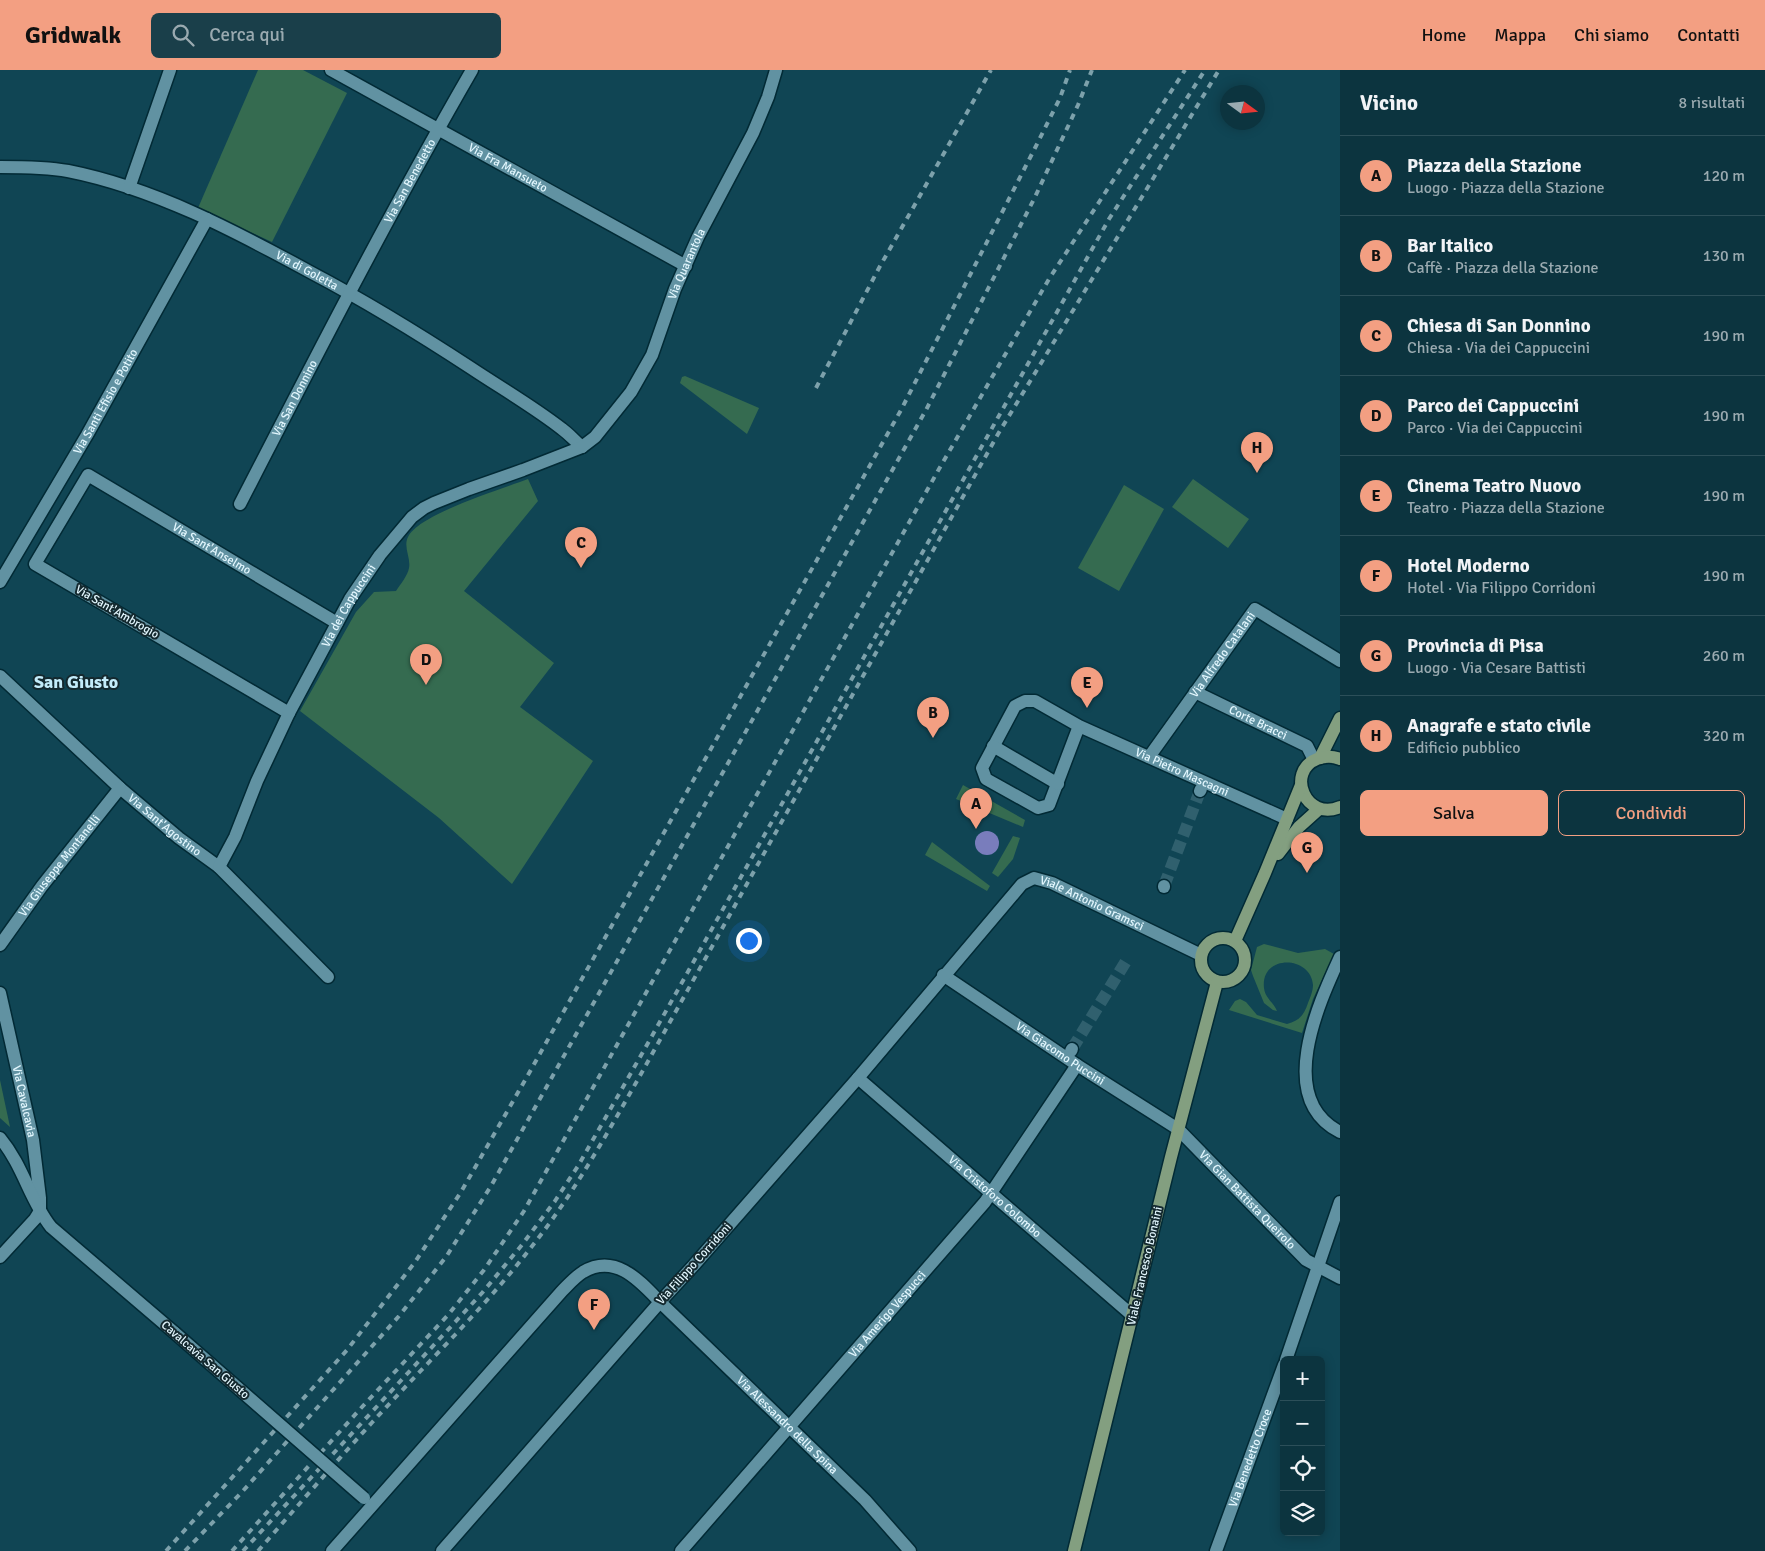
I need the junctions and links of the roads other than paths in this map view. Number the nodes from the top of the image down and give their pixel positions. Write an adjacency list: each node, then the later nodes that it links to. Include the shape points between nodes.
1 (170, 70): 7 (street)
2 (331, 70): 5 (street, Via Fra Mansueto)
3 (472, 70): 5 (street, Via San Benedetto)
4 (776, 70): 9 (street, Via Quarantola, via 753,133)
5 (438, 129): 9 (street, Via Fra Mansueto); 10 (street, Via San Benedetto)
6 (0, 167): 7 (street, Via di Goletta, via 60,170)
7 (129, 188): 8 (street, Via di Goletta)
8 (207, 219): 10 (street, Via di Goletta); 14 (street, Via Santi Efisio e Potito, via 88,435)
9 (686, 266): 11 (street, Via Quarantola, via 652,355 638,382 595,437)
10 (349, 293): 11 (street, Via di Goletta, via 526,404); 13 (street, Via San Donnino)
11 (582, 447): 15 (street, Via dei Cappuccini, via 469,489 418,512 359,584)
12 (88, 474): 15 (street, Via Sant'Anselmo); 19 (street, Via Sant'Ambrogio, via 35,564)
13 (240, 504)
14 (0, 582)
15 (337, 624): 19 (street, Via dei Cappuccini)
16 (1340, 661): 18 (street, Via Alfredo Catalani, via 1255,609)
17 (0, 676): 28 (street, Via Sant'Agostino)
18 (1195, 692): 23 (street, Via Alfredo Catalani); 24 (street, Corte Bracci, via 1307,746)
19 (289, 713): 32 (street, Via dei Cappuccini, via 235,838)
20 (1339, 720): 24 (main road); 25 (main road, via 1336,742)
21 (1079, 726): 22 (street, Via Pietro Mascagni, via 1035,701 1026,701 1015,706); 23 (street, Via Pietro Mascagni); 26 (street)
22 (993, 746): 26 (street); 26 (street, Via Pietro Mascagni, via 982,768 986,779 1038,808 1050,805)
23 (1149, 757): 31 (street, Via Pietro Mascagni)
24 (1317, 759): 25 (main road, via 1326,756); 27 (main road, via 1304,770)
25 (1340, 759)
26 (1058, 784)
27 (1301, 785): 30 (main road, via 1307,800); 31 (main road)
28 (120, 788): 32 (street, Via Sant'Agostino); 35 (street, Via Giuseppe Montanelli)
29 (1340, 807): 30 (main road)
30 (1319, 809): 33 (main road, via 1292,835)
31 (1287, 819): 33 (main road)
32 (219, 867): 41 (street, Via Sant'Agostino)
33 (1266, 873): 36 (main road)
34 (993, 916): 38 (street, Viale Antonio Gramsci, via 1022,884 1034,878); 40 (street, Via Filippo Corridoni)
35 (3, 932): 37 (street, Via Giuseppe Montanelli)
36 (1235, 941): 38 (main road, via 1226,938 1214,940 1205,946); 42 (main road, via 1244,953 1245,967 1232,981)
37 (0, 945)
38 (1201, 956): 42 (main road, via 1206,975)
39 (1340, 957): 47 (street, via 1316,1015 1308,1045 1306,1071 1309,1095 1316,1112 1330,1127)
40 (943, 975): 44 (street, Via Giacomo Puccini); 45 (street, Via Filippo Corridoni)
41 (328, 977)
42 (1217, 982): 46 (main road, Viale Francesco Bonaini)
43 (0, 993): 51 (street, Via Cavalcavia, via 33,1140)
44 (1076, 1065): 46 (street, Via Giacomo Puccini); 49 (street, Via Amerigo Vespucci)
45 (858, 1078): 49 (street, Via Cristoforo Colombo); 55 (street, Via Filippo Corridoni)
46 (1178, 1129): 53 (street, Via Gian Battista Queirolo, via 1306,1260); 56 (main road, Viale Francesco Bonaini)
47 (1340, 1132)
48 (0, 1138): 51 (street, Cavalcavia San Giusto, via 21,1168)
49 (992, 1193): 56 (street, Via Cristoforo Colombo); 59 (street, Via Amerigo Vespucci)
50 (1340, 1202): 53 (street)
51 (40, 1211): 52 (street); 60 (street, Cavalcavia San Giusto, bridge, via 68,1243)
52 (0, 1257)
53 (1318, 1268): 54 (street, Via Gian Battista Queirolo); 57 (street)
54 (1340, 1278)
55 (660, 1302): 59 (street, Via Alessandro della Spina); 60 (street, via 640,1281 621,1269 599,1266 582,1272); 62 (street, Via Filippo Corridoni)
56 (1133, 1316): 65 (main road, Viale Francesco Bonaini)
57 (1287, 1356)
58 (1280, 1376): 66 (street, Via Benedetto Croce)
59 (790, 1426): 63 (street, Via Amerigo Vespucci); 64 (street, Via Alessandro della Spina, via 865,1500)
60 (369, 1502): 61 (street)
61 (332, 1551)
62 (442, 1551)
63 (681, 1551)
64 (910, 1551)
65 (1074, 1551)
66 (1216, 1551)

